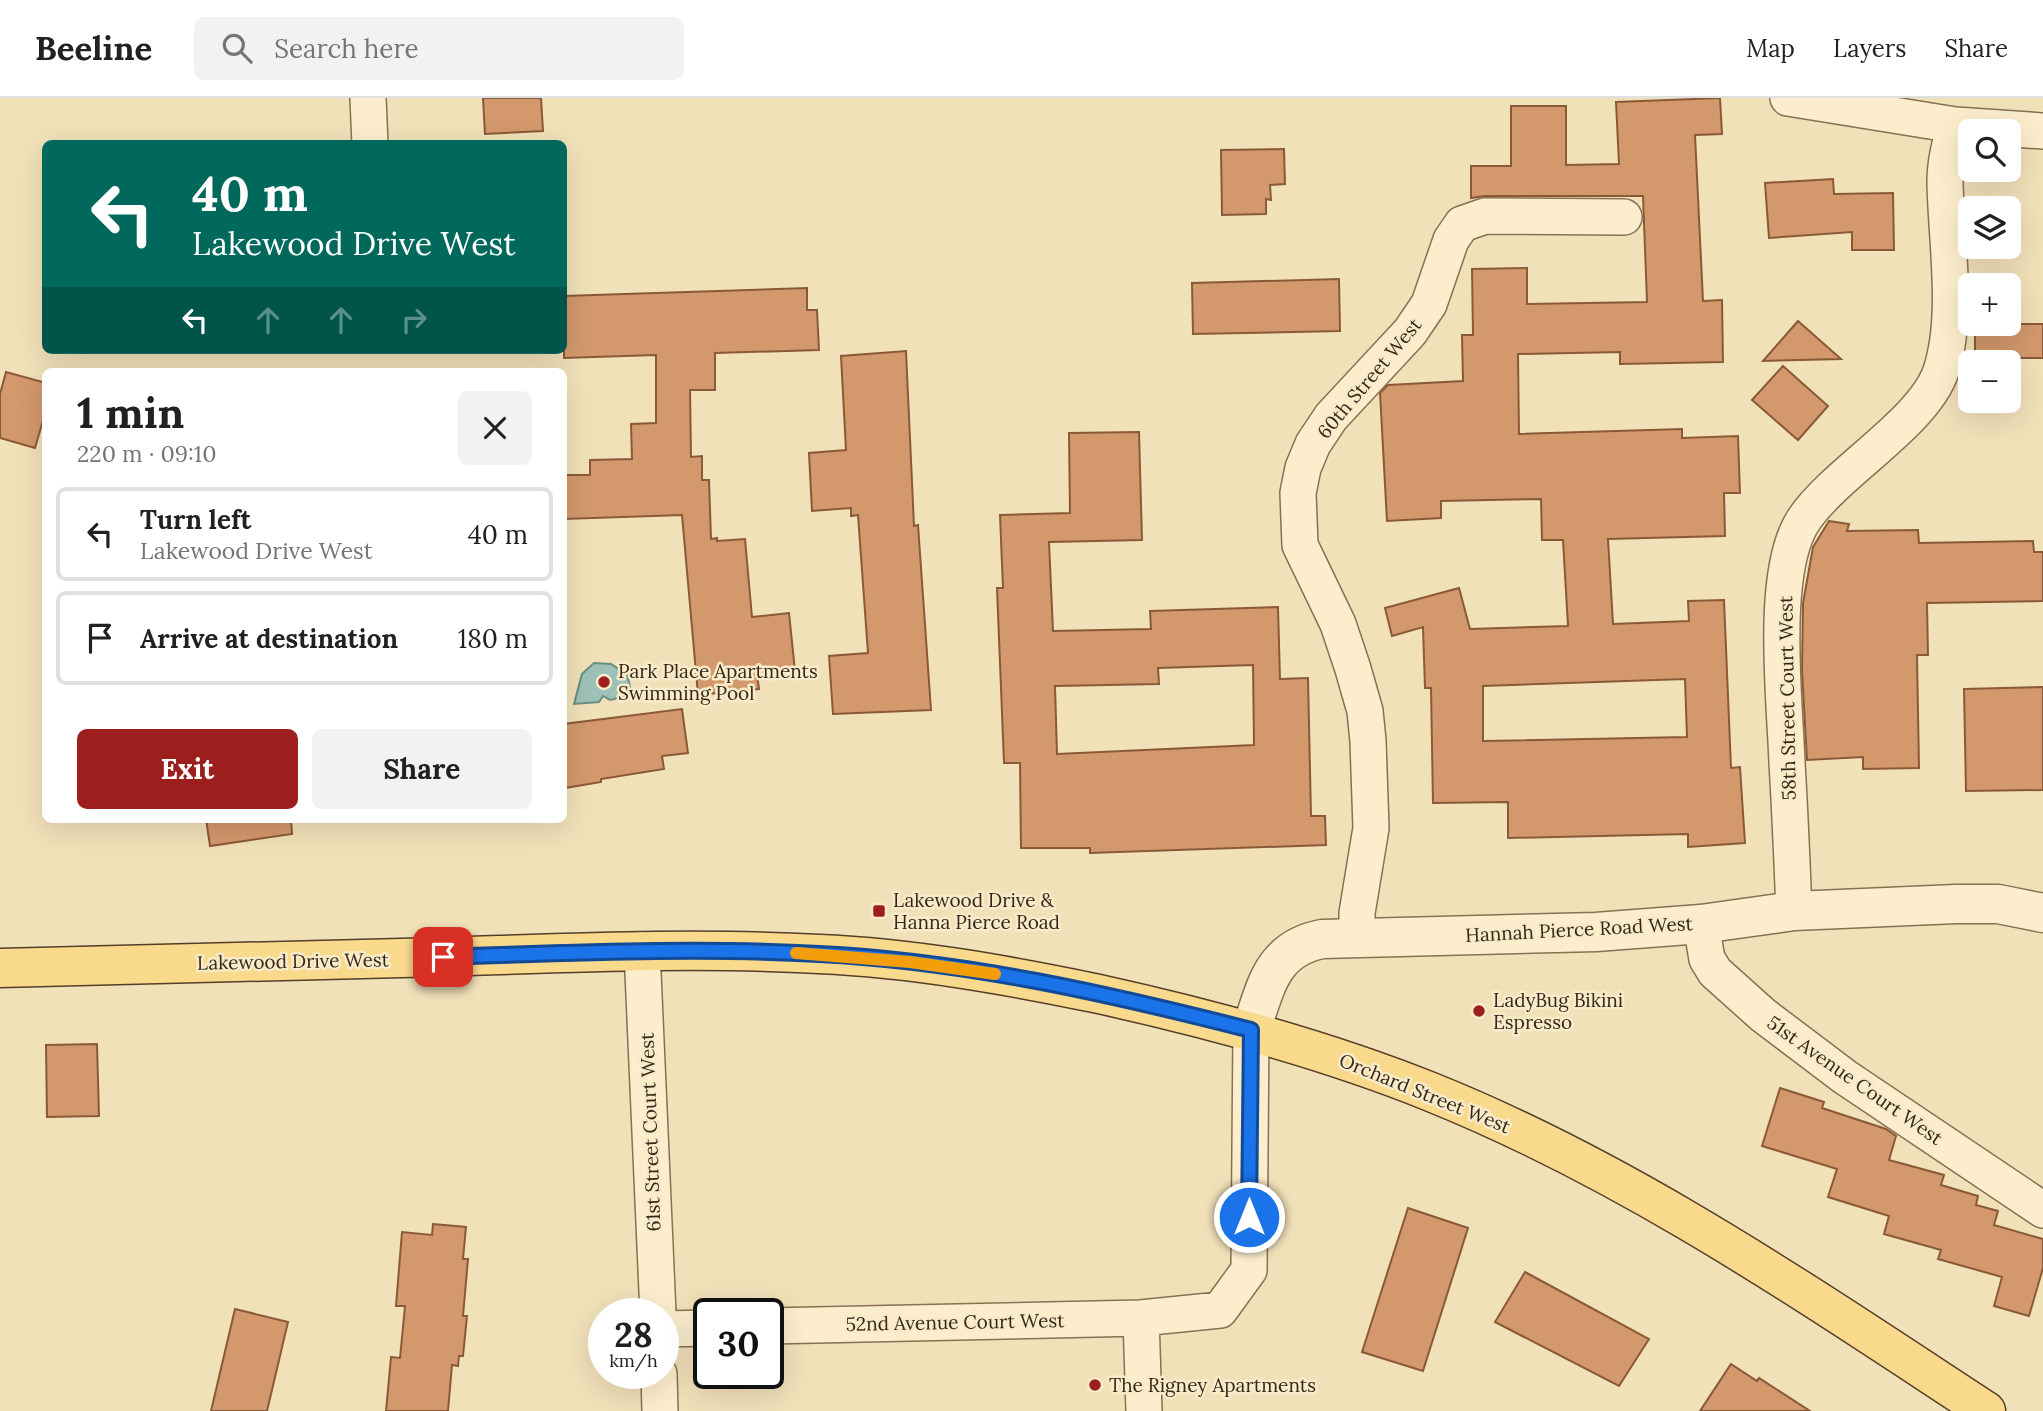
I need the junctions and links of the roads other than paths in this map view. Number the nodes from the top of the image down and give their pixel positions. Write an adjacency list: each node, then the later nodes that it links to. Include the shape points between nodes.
1 (368, 98): 5 (street)
2 (1788, 98): 3 (street)
3 (1955, 125): 4 (street); 7 (street, 58th Street Court West, via 1945,180 1949,303 1940,373 1926,398 1820,498 1802,521 1790,556 1784,591 1783,661)
4 (2043, 131)
5 (370, 140)
6 (1624, 217): 10 (street, 60th Street West, via 1485,216 1462,224 1451,240 1429,304 1410,332 1331,417 1303,468 1298,493 1300,545 1338,624 1365,712 1371,828)
7 (1794, 911): 8 (street, Hannah Pierce Road West, via 1961,904 2017,906); 9 (street, Hannah Pierce Road West)
8 (2043, 913)
9 (1701, 923): 10 (street, Hannah Pierce Road West, via 1596,932); 14 (street, 51st Avenue Court West, via 1707,958 1715,972 1763,1015)
10 (1357, 938): 13 (street, Hannah Pierce Road West, via 1309,942 1287,953 1269,978)
11 (642, 950): 12 (main road, Lakewood Drive West); 13 (main road, Lakewood Drive West, via 820,954 910,962 1032,980); 15 (street, 61st Street Court West)
12 (0, 968)
13 (1251, 1030): 16 (street, via 1249,1270 1220,1310); 21 (main road, Orchard Street West, via 1432,1092 1614,1178 1766,1268)
14 (2043, 1210)
15 (657, 1298)
16 (1141, 1318): 17 (street, 52nd Avenue Court West); 20 (street)
17 (784, 1326)
18 (659, 1389): 19 (street)
19 (660, 1411)
20 (1144, 1411)
21 (1986, 1411)

